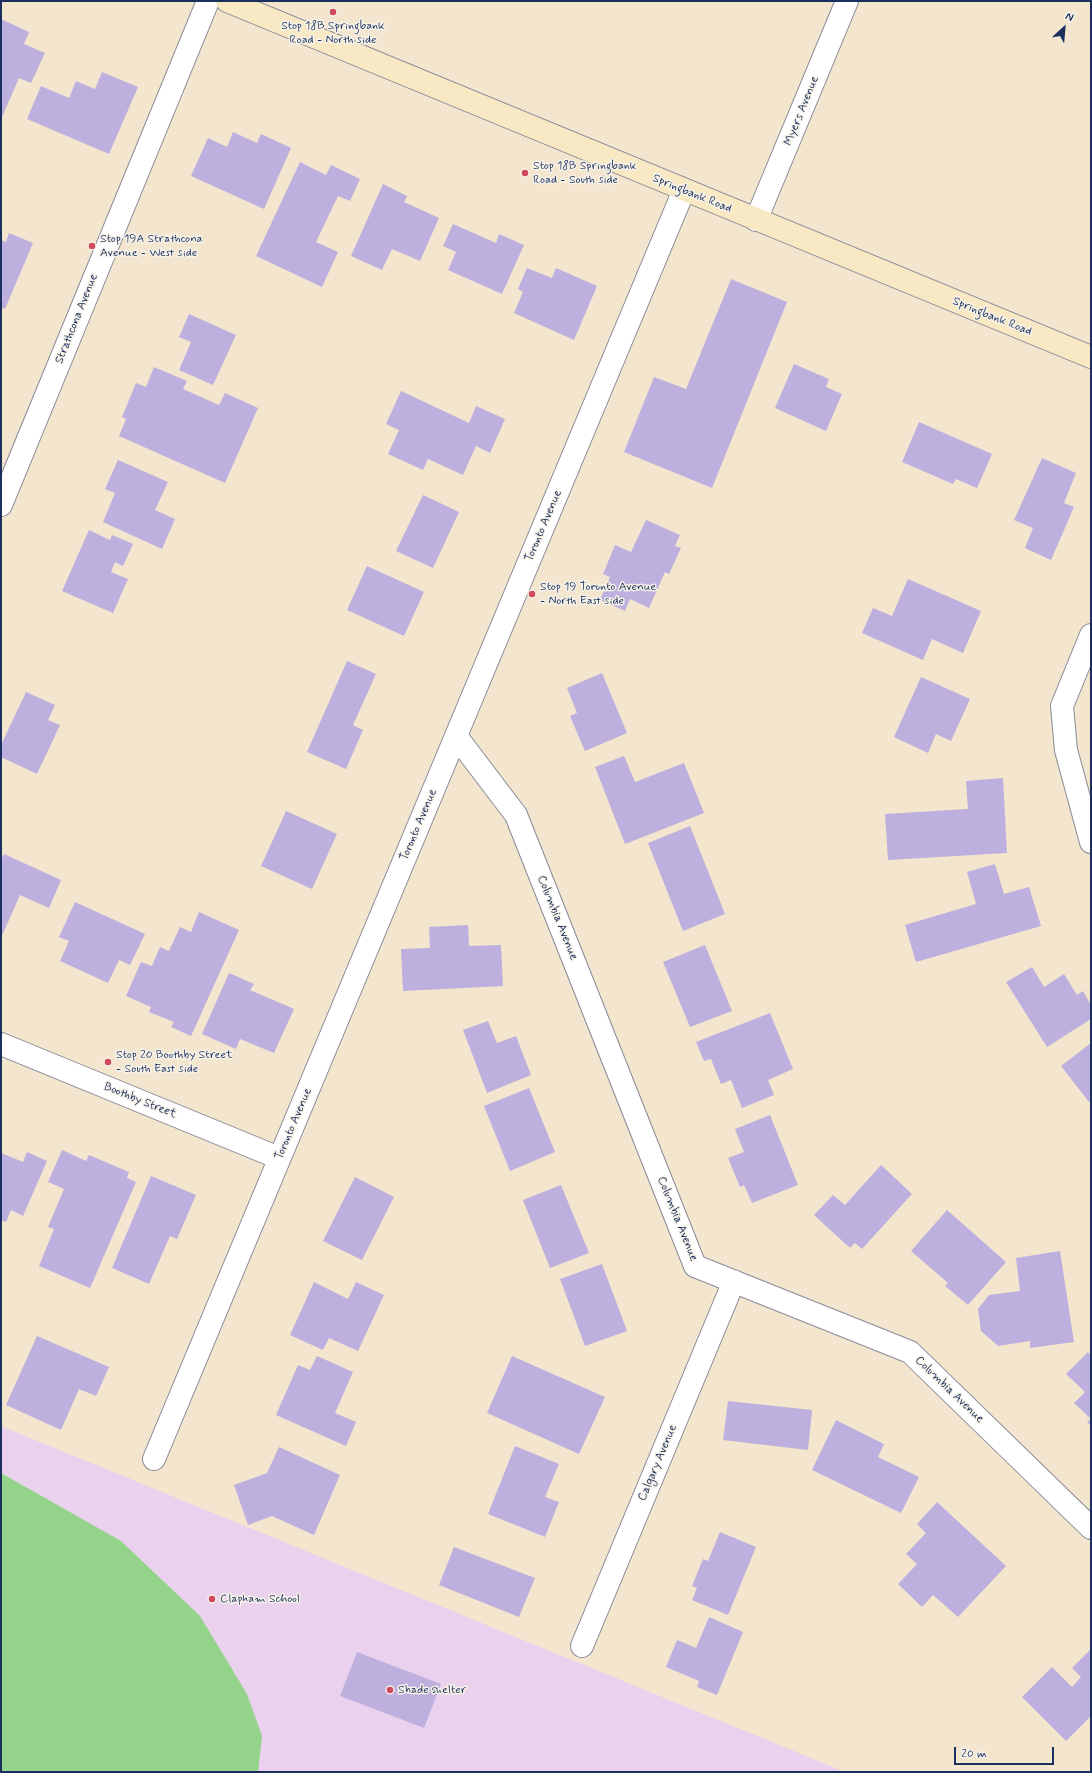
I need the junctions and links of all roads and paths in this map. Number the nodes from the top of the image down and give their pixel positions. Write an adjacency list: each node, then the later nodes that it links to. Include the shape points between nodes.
1 (208, 1): 7 (street, Strathcona Avenue)
2 (227, 1): 4 (main road, Springbank Road)
3 (847, 1): 5 (street, Myers Avenue)
4 (684, 190): 5 (main road, Springbank Road); 9 (street, Toronto Avenue)
5 (756, 220): 6 (main road, Springbank Road)
6 (1091, 357)
7 (3, 497)
8 (1091, 635): 10 (street, via 1062,706 1066,750)
9 (456, 736): 12 (street, Toronto Avenue); 13 (street, Columbia Avenue, via 516,815 695,1266)
10 (1091, 842)
11 (1, 1044): 12 (street, Boothby Street)
12 (279, 1158): 14 (street, Toronto Avenue)
13 (734, 1281): 15 (street, Columbia Avenue, via 910,1352); 16 (street, Calgary Avenue)
14 (154, 1459)
15 (1091, 1528)
16 (582, 1646)

